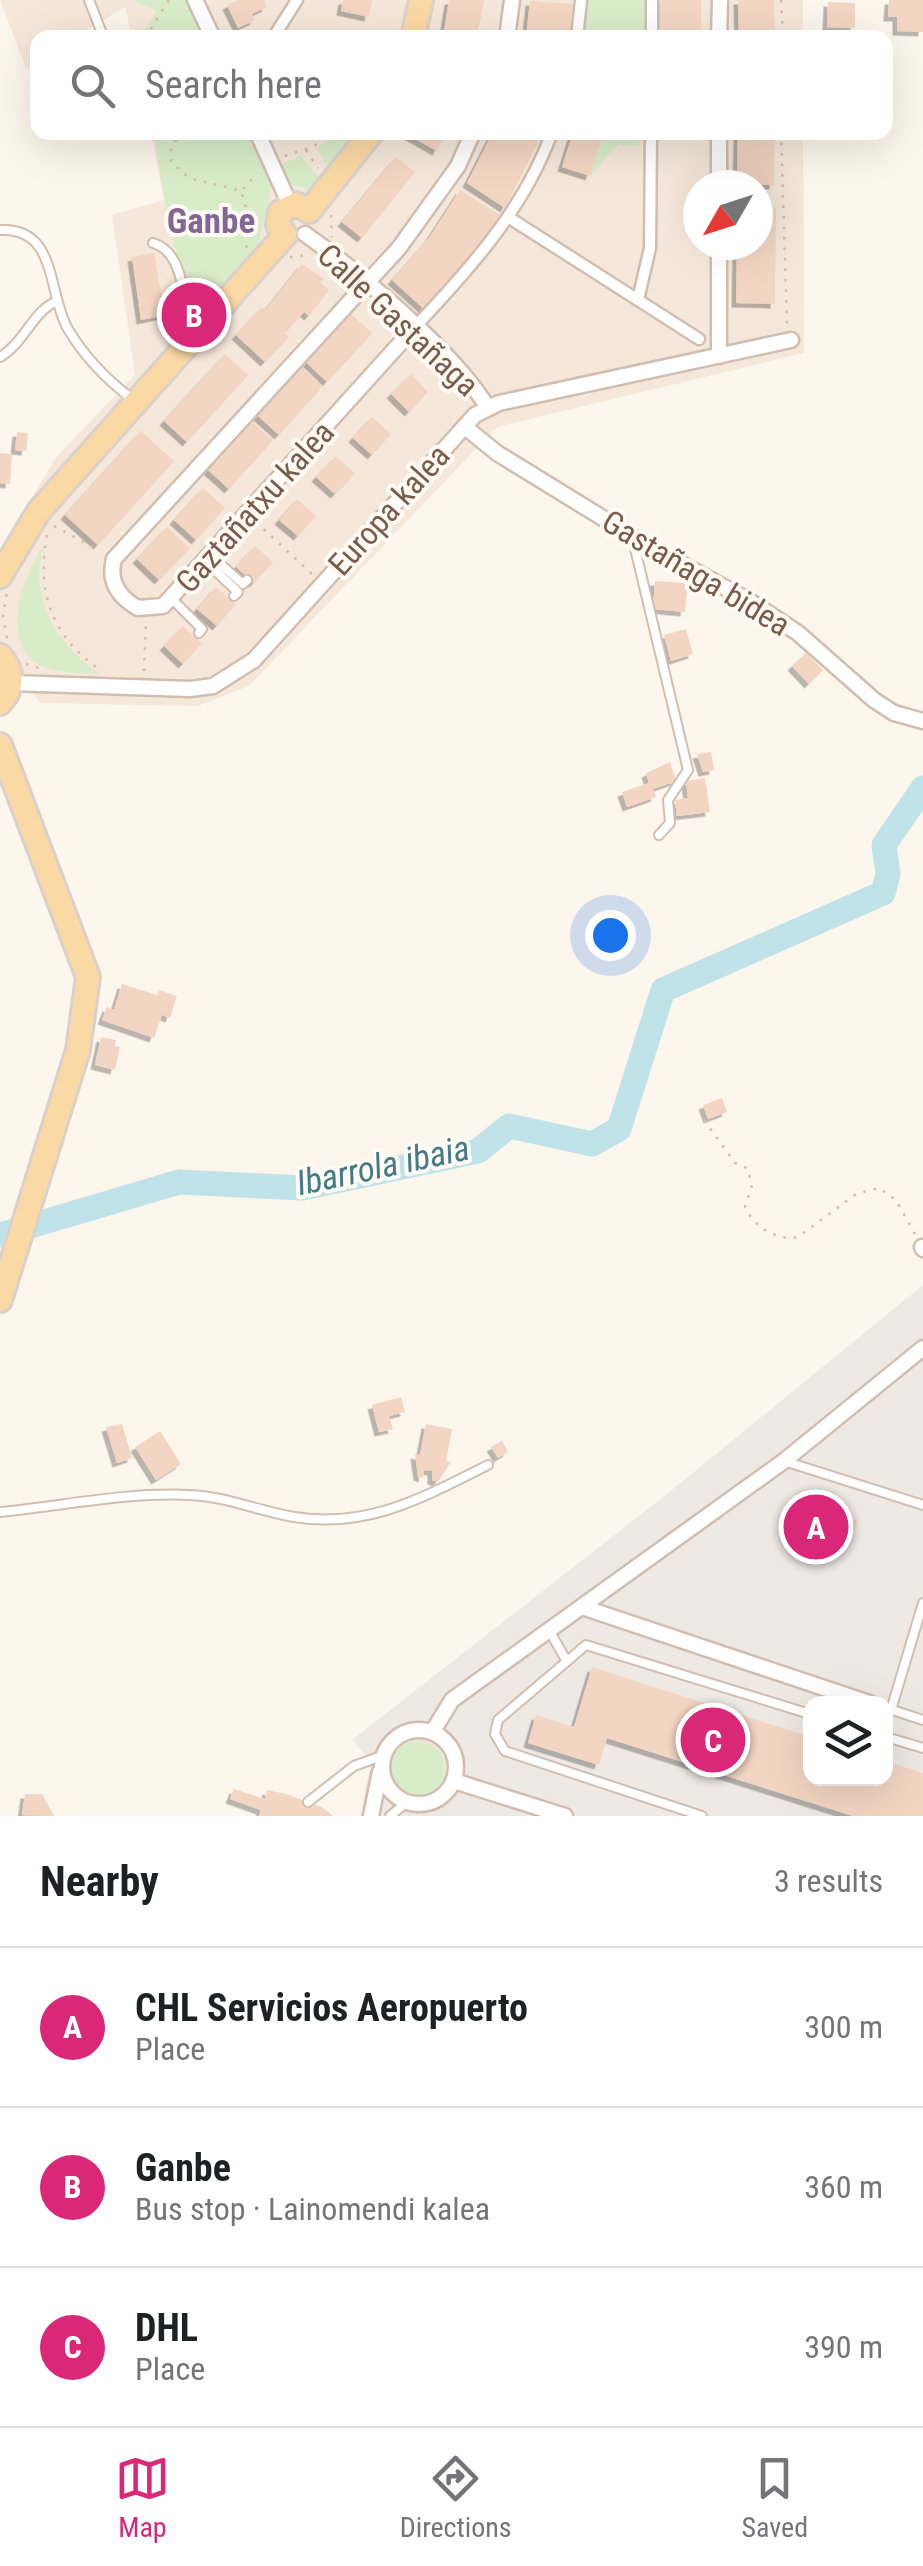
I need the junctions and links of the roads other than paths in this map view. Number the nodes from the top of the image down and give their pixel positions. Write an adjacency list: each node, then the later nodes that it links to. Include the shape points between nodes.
1 (89, 0): 9 (lane)
2 (196, 0): 10 (street)
3 (296, 0): 11 (street)
4 (421, 0): 12 (main road)
5 (512, 0): 13 (street)
6 (580, 0): 14 (street)
7 (652, 0): 15 (street)
8 (720, 0): 16 (street)
9 (101, 30)
10 (209, 30)
11 (279, 30)
12 (415, 30)
13 (509, 30)
14 (578, 30)
15 (652, 30)
16 (719, 30)
17 (261, 140): 25 (street)
18 (366, 140): 25 (main road)
19 (470, 140): 29 (street, Gaztañatxu kalea, via 426,213)
20 (549, 140): 24 (street, Gaztañatxu kalea)
21 (652, 140): 30 (street, via 650,248)
22 (719, 140): 23 (street)
23 (719, 170)
24 (508, 217): 30 (street); 32 (street, Gaztañatxu kalea)
25 (297, 221): 29 (street, Calle Gastañaga); 35 (main road)
26 (0, 230): 31 (lane, via 38,242)
27 (152, 243): 35 (lane, via 171,254 178,271)
28 (719, 260): 36 (street)
29 (367, 285): 32 (street, Calle Gastañaga); 46 (street, Gaztañatxu kalea, via 114,558 111,576 131,604 146,609)
30 (638, 300): 33 (street)
31 (56, 302): 37 (lane); 38 (lane, via 103,377)
32 (414, 328): 39 (street, Calle Gastañaga); 42 (street, Gaztañatxu kalea)
33 (700, 339)
34 (789, 340): 36 (street, Europa kalea)
35 (190, 341): 38 (main road)
36 (718, 356): 39 (street, Europa kalea)
37 (0, 357)
38 (135, 402): 43 (main road)
39 (488, 408): 40 (street, Europa kalea)
40 (464, 426): 41 (street, Gastañaga bidea, via 497,454); 49 (street, Europa kalea, via 254,660 227,679 190,689)
41 (632, 536): 50 (street, Gastañaga bidea, via 798,633 894,713); 52 (lane, via 688,770 668,800 670,822)
42 (208, 559): 44 (lane); 45 (lane, via 238,592); 46 (street, Gaztañatxu kalea)
43 (0, 576)
44 (246, 580)
45 (234, 596)
46 (171, 598): 47 (lane)
47 (199, 632)
48 (1, 654): 49 (main road)
49 (5, 693)
50 (923, 721)
51 (0, 745): 53 (main road, via 88,977 78,1050)
52 (660, 835)
53 (19, 1239): 54 (street); 55 (main road)
54 (0, 1280)
55 (0, 1300)
56 (923, 1348): 57 (street)
57 (784, 1461): 59 (lane); 62 (street)
58 (488, 1465): 60 (lane, via 400,1508 358,1520 297,1517 194,1495 135,1494)
59 (923, 1506)
60 (0, 1512)
61 (923, 1603): 66 (lane)
62 (585, 1608): 63 (street); 65 (street)
63 (550, 1632): 64 (lane); 70 (street, via 452,1700)
64 (566, 1658): 68 (lane, via 586,1645); 80 (lane, via 498,1720 495,1734 505,1751)
65 (848, 1696)
66 (892, 1696)
67 (893, 1711): 69 (lane)
68 (803, 1712)
69 (923, 1720)
70 (433, 1732): 73 (street, via 409,1730 389,1744); 74 (street, via 456,1757)
71 (893, 1739): 72 (lane)
72 (923, 1748)
73 (383, 1760): 75 (lane, via 354,1766); 76 (street, via 387,1785); 77 (street)
74 (454, 1780): 76 (street, via 442,1797); 79 (street)
75 (308, 1802)
76 (414, 1807): 78 (lane)
77 (372, 1816)
78 (390, 1816)
79 (565, 1816)
80 (702, 1816)

